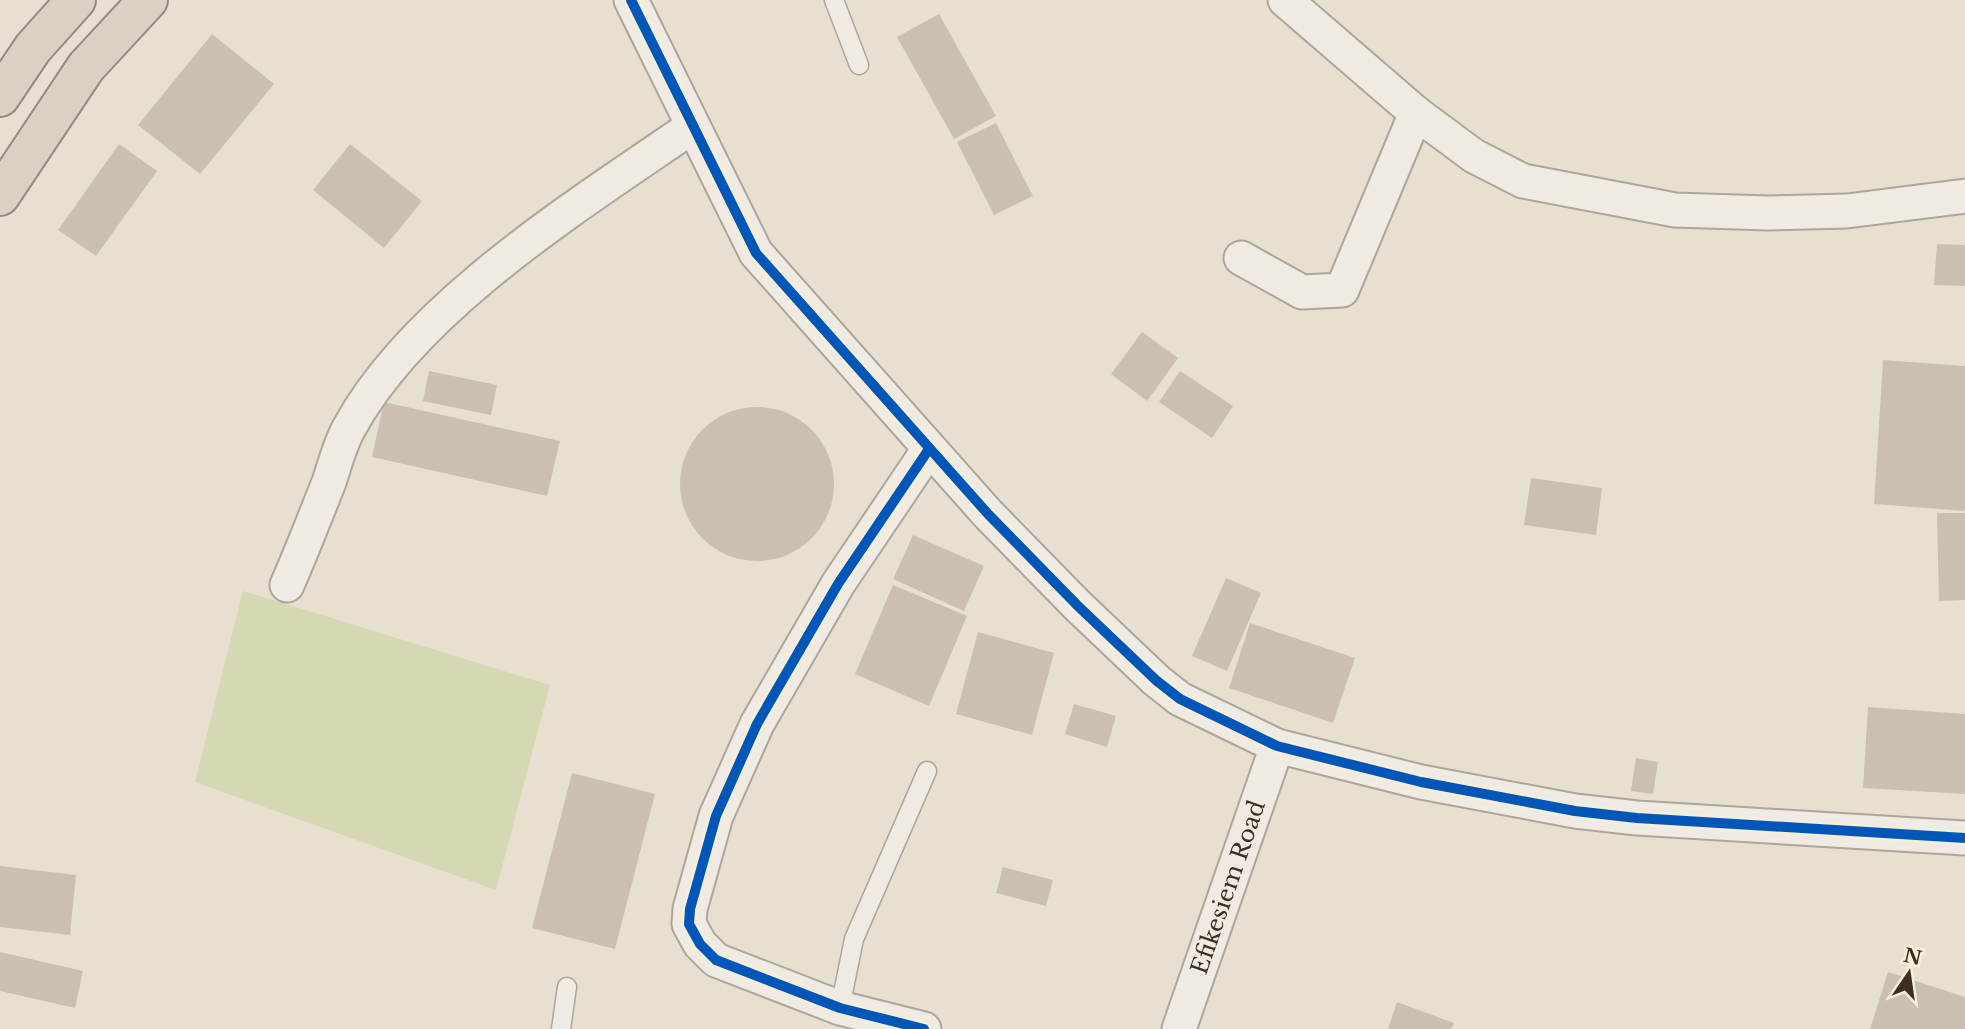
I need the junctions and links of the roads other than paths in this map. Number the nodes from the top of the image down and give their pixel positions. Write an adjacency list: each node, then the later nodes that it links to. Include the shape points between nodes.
1 (76, 0): 7 (highway, via 33,48)
2 (148, 0): 10 (highway, via 86,68)
3 (631, 0): 9 (street)
4 (834, 0): 6 (lane)
5 (1285, 0): 8 (street)
6 (859, 65)
7 (0, 97)
8 (1416, 113): 11 (street, via 1474,156 1523,180 1675,210 1847,211); 12 (street, via 1342,290 1302,292)
9 (693, 127): 13 (street, via 756,253); 14 (street, via 571,210 496,268 383,375 349,429)
10 (0, 196)
11 (1965, 196)
12 (1241, 258)
13 (929, 449): 15 (street, via 1068,596 1157,681 1180,698); 19 (street, via 838,584 757,724 716,816 690,909 689,924 716,960)
14 (287, 585)
15 (1278, 746): 17 (street, via 1421,782 1575,811); 22 (street, Efikesiem Road)
16 (927, 771): 19 (lane, via 854,939)
17 (1965, 838)
18 (567, 987): 20 (lane)
19 (840, 1008): 21 (street)
20 (561, 1029)
21 (924, 1029)
22 (1179, 1029)

